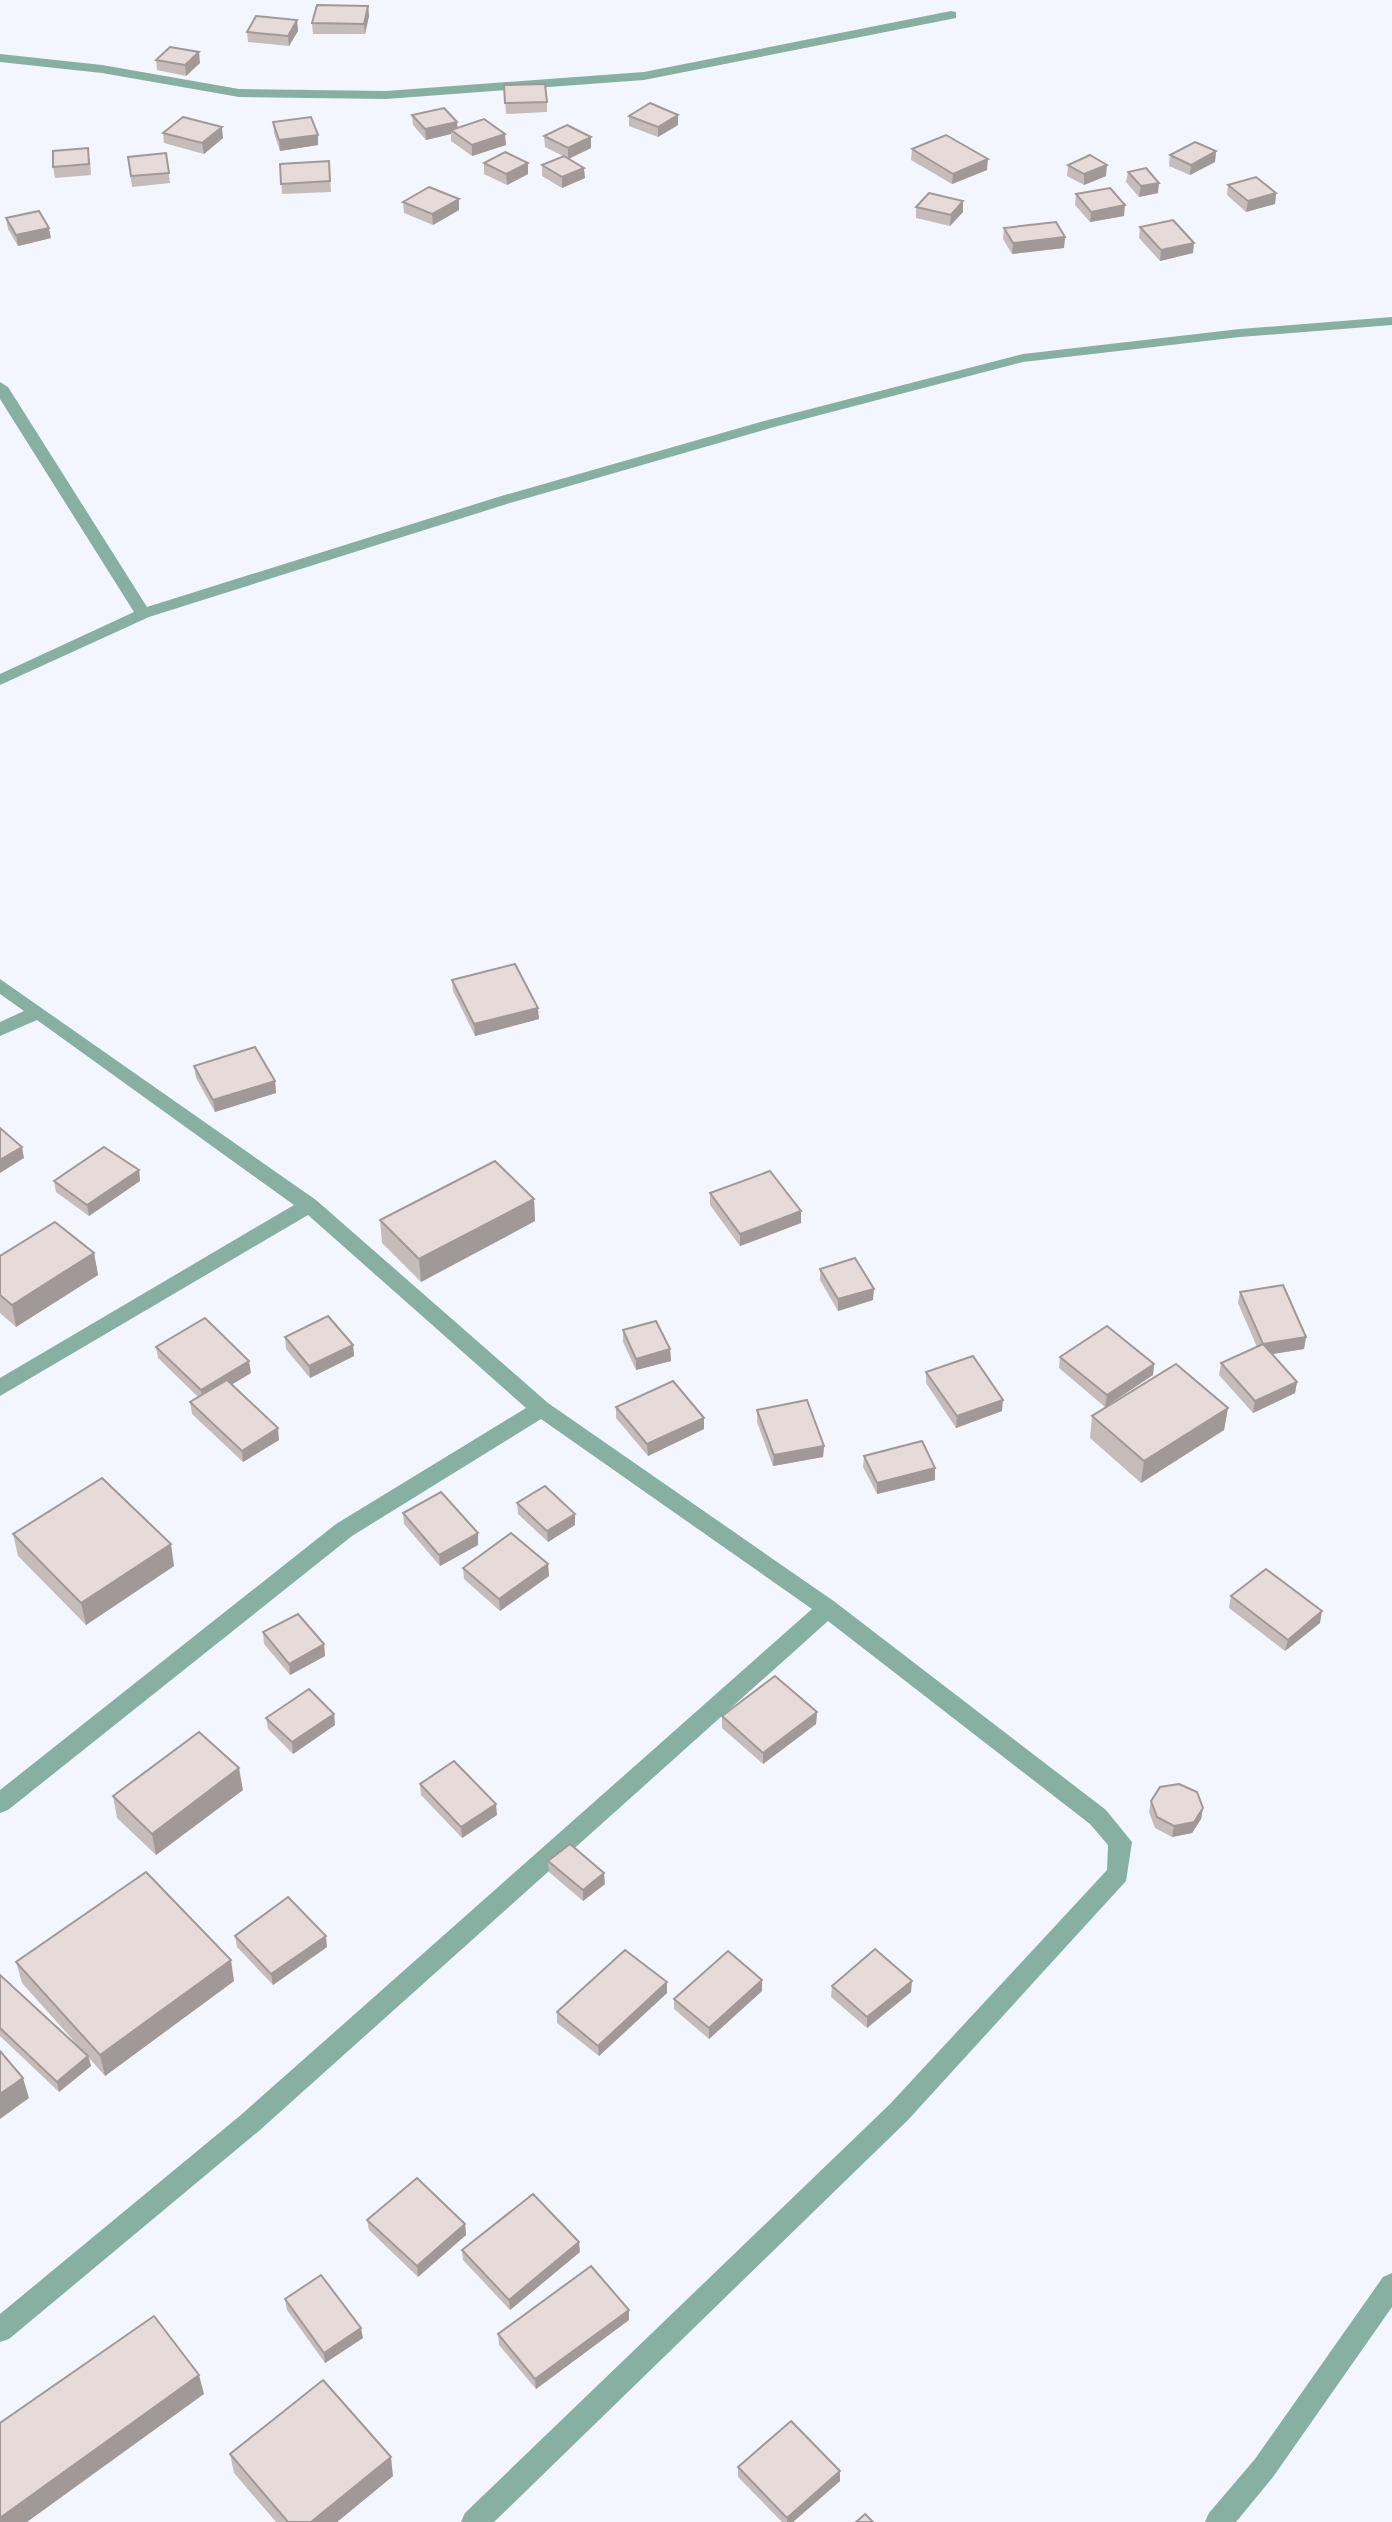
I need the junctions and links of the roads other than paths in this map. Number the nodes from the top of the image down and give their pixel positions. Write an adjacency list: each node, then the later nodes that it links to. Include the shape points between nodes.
1 (951, 15): 2 (street, via 644,76 386,95 239,93)
2 (0, 58)
3 (1392, 321): 5 (street, via 1023,358 504,500)
4 (0, 387): 5 (street)
5 (143, 614): 6 (street)
6 (0, 680)
7 (0, 985): 8 (street)
8 (36, 1013): 9 (street); 10 (street)
9 (0, 1030)
10 (309, 1205): 11 (street); 12 (street)
11 (0, 1388)
12 (541, 1409): 13 (street); 14 (street, via 344,1530)
13 (827, 1608): 16 (street, via 251,2122); 17 (street, via 1098,1817 1120,1842 1118,1874 899,2112)
14 (0, 1803)
15 (1392, 2285): 18 (street, via 1264,2468)
16 (0, 2330)
17 (475, 2522)
18 (1219, 2522)

